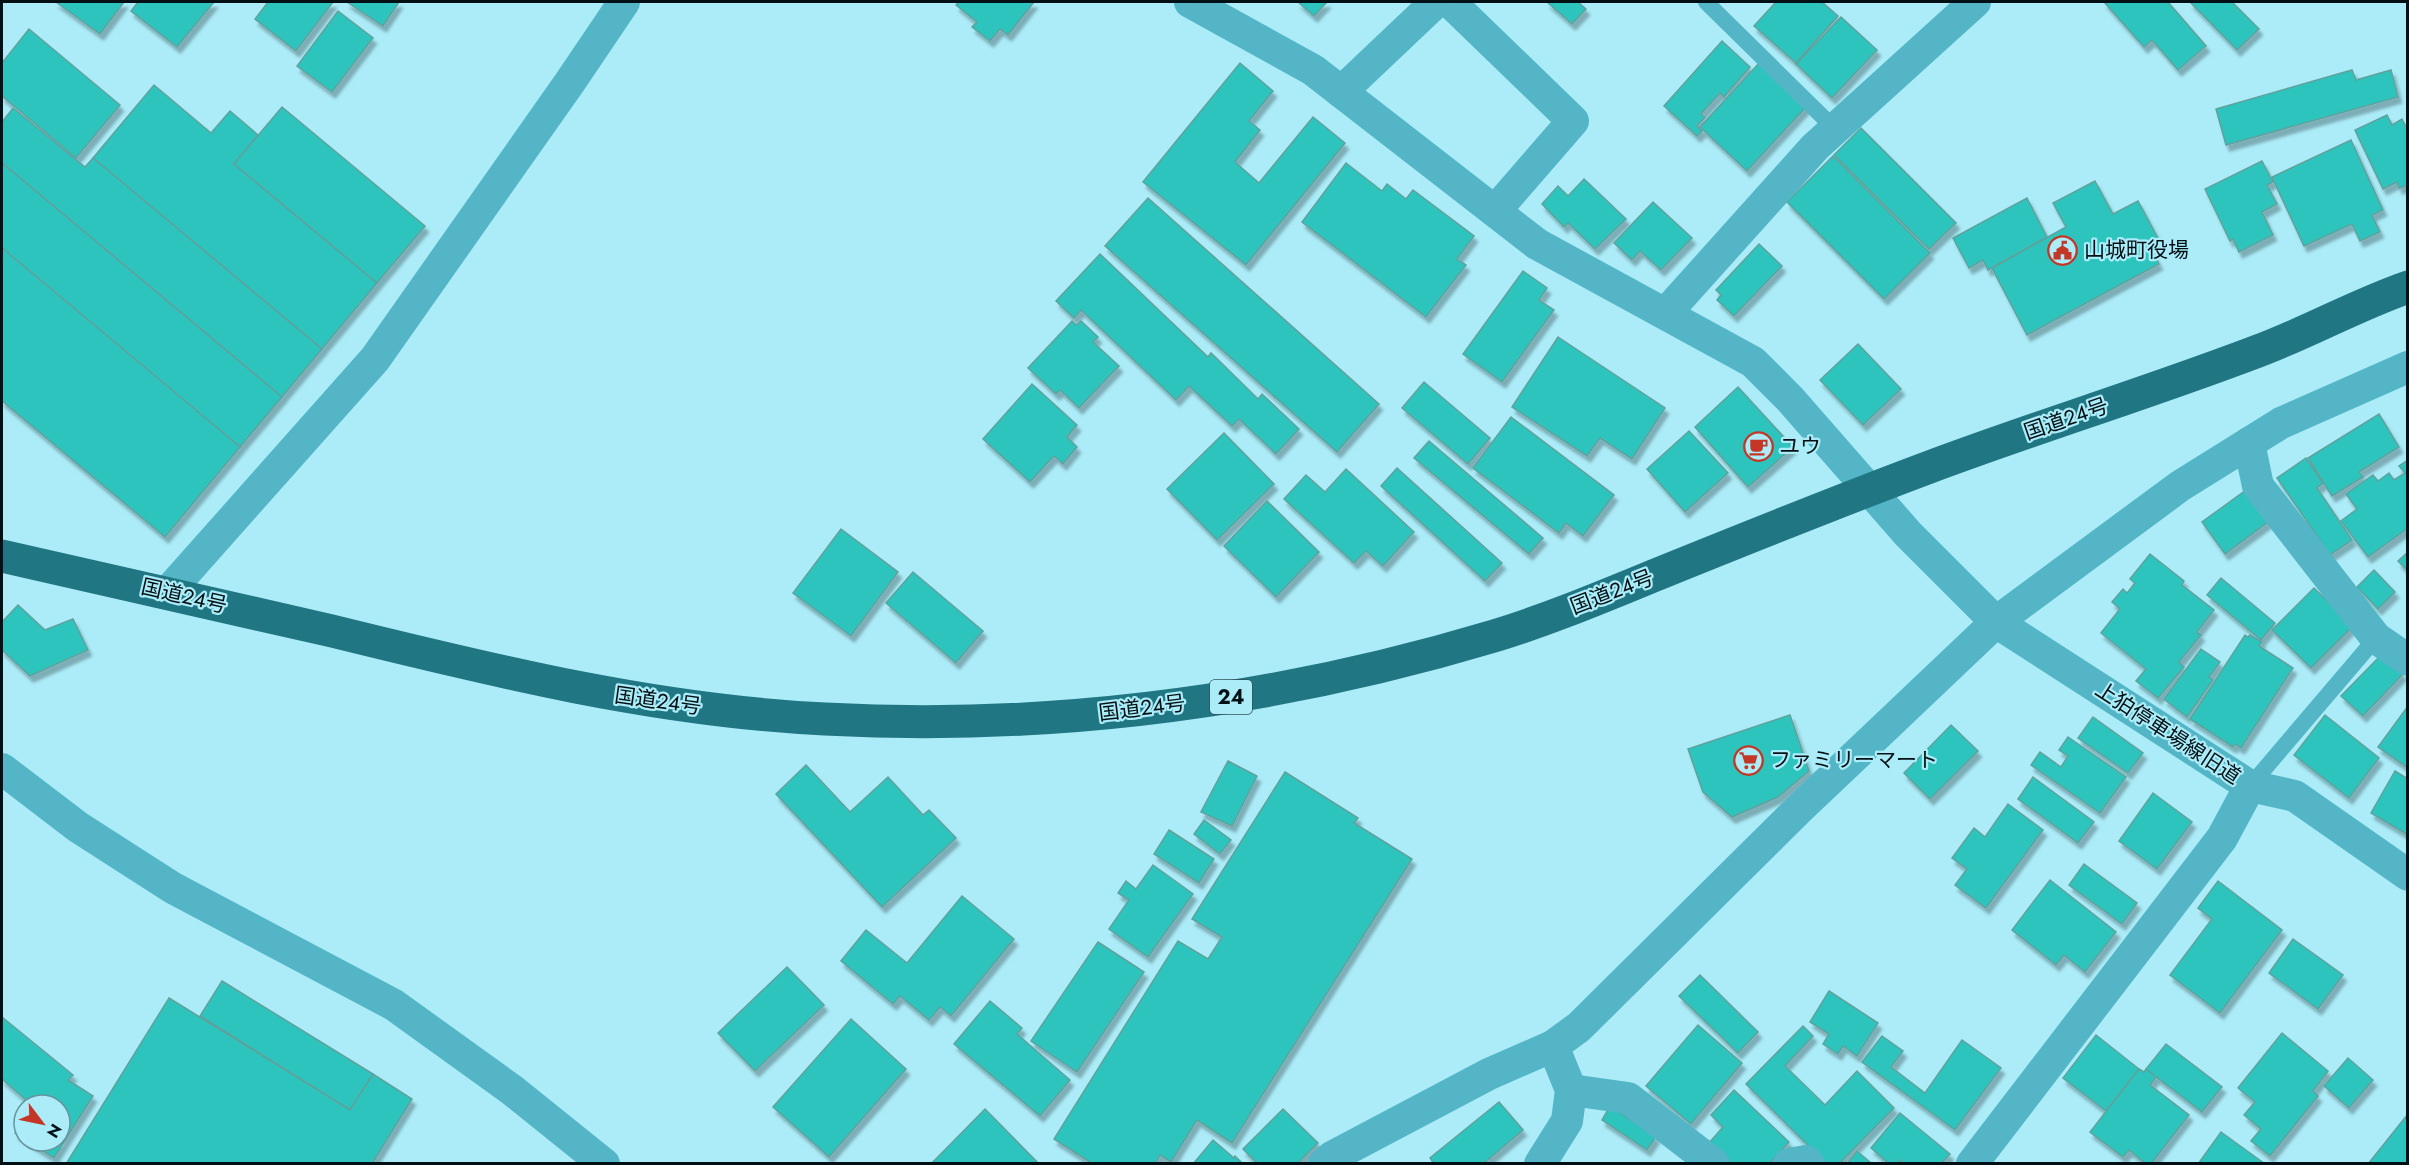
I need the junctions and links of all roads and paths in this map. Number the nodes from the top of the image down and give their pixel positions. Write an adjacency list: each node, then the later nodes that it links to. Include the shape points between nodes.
1 (624, 2): 16 (street, via 375,359)
2 (1436, 2): 7 (street)
3 (1450, 2): 9 (street, via 1573,121)
4 (1706, 2): 8 (lane)
5 (1975, 2): 8 (street)
6 (1210, 6): 7 (street, 上狛停車場線旧道, via 1313,70)
7 (1341, 93): 9 (street, 上狛停車場線旧道)
8 (1834, 128): 11 (street)
9 (1495, 211): 11 (street, 上狛停車場線旧道, via 1537,244)
10 (2408, 286): 14 (highway, 国道24号 / 24, via 2264,349)
11 (1666, 313): 14 (street, 上狛停車場線旧道, via 1753,362)
12 (2408, 367): 13 (street, via 2281,423)
13 (2249, 443): 17 (street, via 2180,486); 18 (street, via 2258,486)
14 (1870, 491): 16 (highway, 国道24号 / 24, via 1509,631 1392,664 1306,685 1215,699 1120,712 989,722 818,719 620,696 495,671); 17 (street, 上狛停車場線旧道)
15 (2, 556): 16 (highway, 国道24号 / 24)
16 (168, 592)
17 (1996, 622): 21 (street, 上狛停車場線旧道); 23 (street, via 1579,1027)
18 (2376, 638): 19 (street); 21 (lane)
19 (2408, 660)
20 (2, 769): 26 (street, via 78,827 173,888 394,1005 512,1090)
21 (2250, 786): 22 (street, via 2295,796); 31 (street, 上狛停車場線旧道, via 2222,838)
22 (2408, 874)
23 (1553, 1046): 24 (street); 27 (street, via 1479,1080)
24 (1571, 1090): 25 (street, via 1567,1121); 28 (street, via 1628,1098)
25 (1548, 1159)
26 (604, 1164)
27 (1324, 1164)
28 (1714, 1164)
29 (1789, 1164): 30 (street)
30 (1809, 1164)
31 (1972, 1164)

